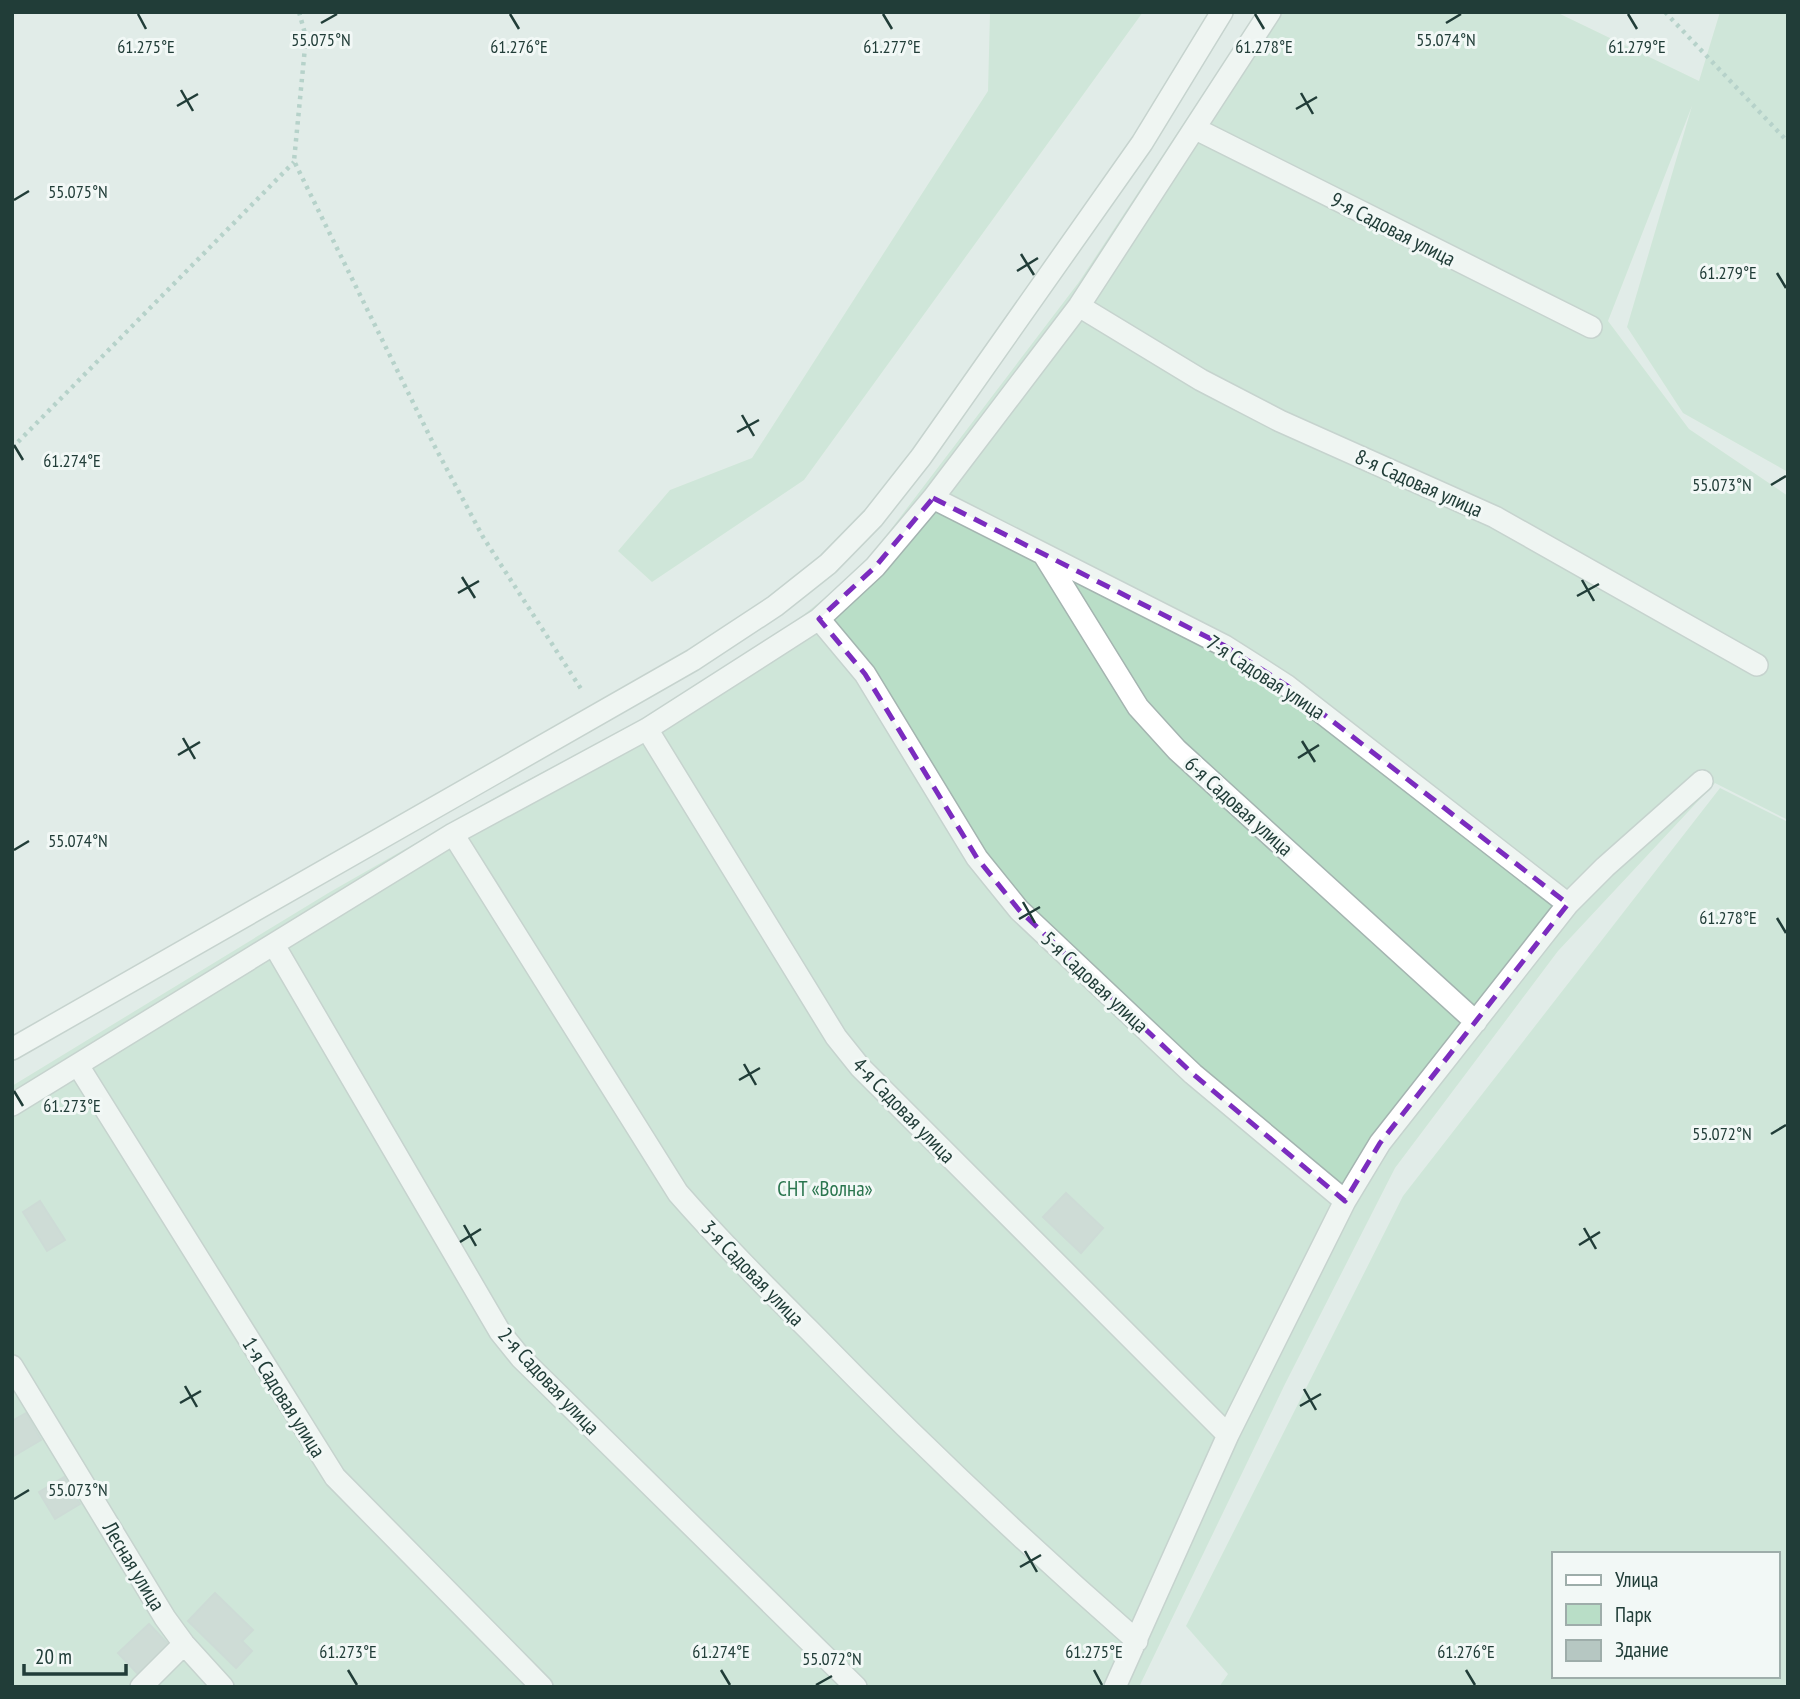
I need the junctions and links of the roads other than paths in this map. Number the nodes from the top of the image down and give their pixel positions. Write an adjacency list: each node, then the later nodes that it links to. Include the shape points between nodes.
1 (1222, 12): 16 (street, via 1142,143 921,457 873,518 828,564 694,660)
2 (1270, 12): 3 (street)
3 (1196, 129): 4 (street); 5 (street, 9-я Садовая улица)
4 (1079, 306): 6 (street); 9 (street, 8-я Садовая улица, via 1201,380 1280,421 1495,517)
5 (1591, 327)
6 (933, 498): 7 (street, 7-я Садовая улица); 8 (street, via 875,566)
7 (1044, 555): 13 (street, 7-я Садовая улица, via 1225,646 1286,685); 15 (street, 6-я Садовая улица, via 1138,707 1177,750)
8 (819, 619): 10 (street); 19 (street, 5-я Садовая улица, via 865,674 977,858 1019,910 1193,1074)
9 (1757, 665)
10 (648, 729): 12 (street); 21 (street, 4-я Садовая улица, via 835,1037)
11 (1702, 781): 13 (street)
12 (453, 834): 14 (street); 22 (street, 3-я Садовая улица, via 686,1202 888,1412)
13 (1568, 904): 15 (street)
14 (274, 945): 17 (street); 27 (street, 2-я Садовая улица, via 500,1332 530,1367)
15 (1476, 1022): 19 (street, via 1380,1143)
16 (12, 1049)
17 (79, 1067): 18 (street); 26 (street, 1-я Садовая улица, via 335,1478)
18 (12, 1105)
19 (1345, 1200): 21 (street)
20 (12, 1366): 23 (street, Лесная улица)
21 (1228, 1436): 22 (street)
22 (1138, 1641): 28 (street)
23 (184, 1644): 24 (street); 25 (street, Лесная улица)
24 (141, 1687)
25 (223, 1687)
26 (542, 1687)
27 (856, 1687)
28 (1115, 1687)

